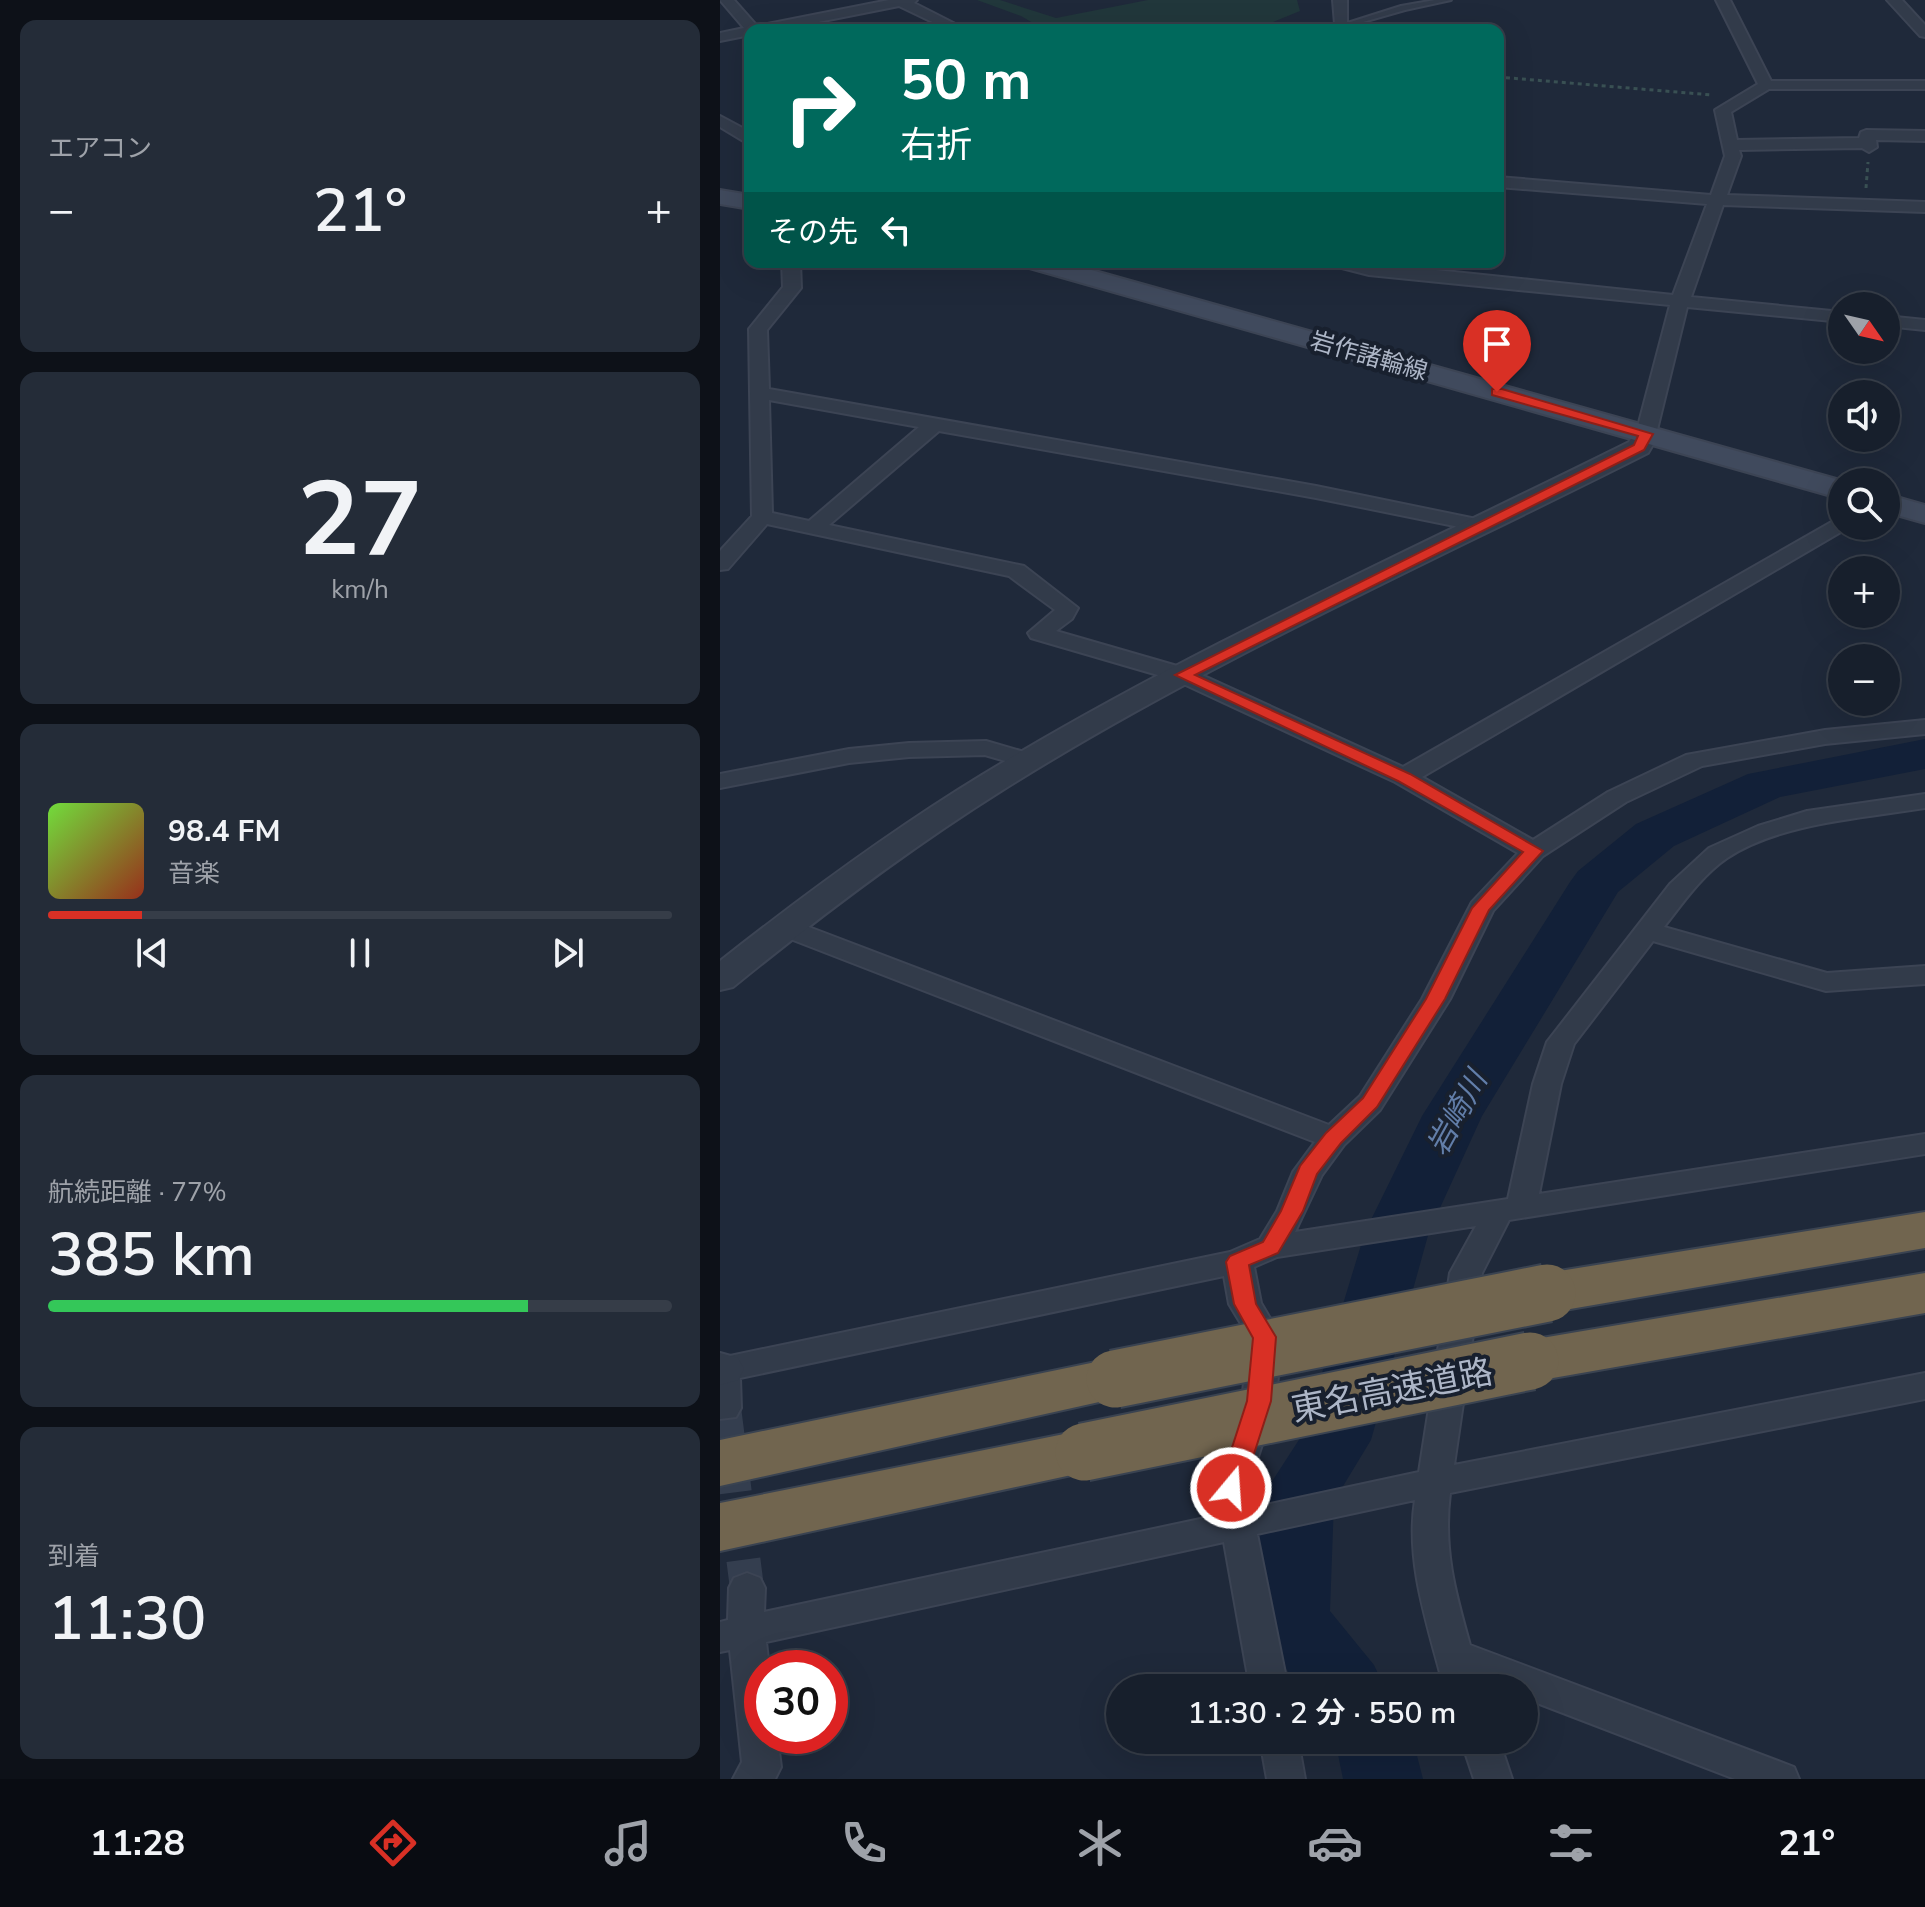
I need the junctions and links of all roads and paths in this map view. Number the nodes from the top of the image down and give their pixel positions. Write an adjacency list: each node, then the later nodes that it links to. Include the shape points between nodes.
1 (727, 0): 7 (street)
2 (1340, 0): 10 (street)
3 (1447, 0): 11 (lane)
4 (1723, 0): 16 (street)
5 (1894, 0): 13 (street)
6 (906, 1): 8 (street); 9 (street)
7 (748, 24)
8 (785, 24)
9 (949, 24)
10 (1337, 24)
11 (1350, 24)
12 (744, 32): 14 (street)
13 (1925, 33)
14 (720, 37)
15 (1504, 77): 18 (path)
16 (1766, 85): 17 (street); 18 (street)
17 (1925, 85)
18 (1741, 97): 23 (street, via 1723,110)
19 (720, 121): 20 (street)
20 (744, 130)
21 (1925, 136): 22 (street, via 1866,135)
22 (1870, 143): 23 (street); 24 (street)
23 (1730, 145): 27 (street, via 1733,156)
24 (1868, 161)
25 (1504, 182): 27 (street)
26 (720, 197): 28 (main road)
27 (1717, 200): 29 (street); 33 (street)
28 (744, 201)
29 (1925, 207)
30 (791, 268): 37 (street, via 792,288 758,329)
31 (1056, 268): 39 (main road, 岩作諸輪線)
32 (1362, 268): 33 (street)
33 (1680, 301): 34 (street); 39 (street)
34 (1828, 316)
35 (1900, 322): 36 (street)
36 (1925, 325)
37 (761, 393): 38 (street); 43 (street)
38 (936, 423): 44 (street); 45 (street)
39 (1646, 434): 40 (main road, 岩作諸輪線); 45 (street, via 1639,447)
40 (1828, 486)
41 (1900, 507): 42 (main road)
42 (1925, 514)
43 (762, 517): 44 (street); 47 (street)
44 (815, 526): 48 (street, via 1016,571 1067,608 1039,633)
45 (1484, 526): 48 (street)
46 (1828, 532): 51 (street)
47 (720, 564)
48 (1183, 675): 50 (street); 51 (street)
49 (1925, 727): 54 (street, via 1825,737 1695,760 1617,797)
50 (1029, 761): 52 (street, via 986,748 909,750); 55 (street)
51 (1404, 777): 54 (street)
52 (720, 781)
53 (1925, 801): 56 (street, via 1807,819 1718,853 1679,890)
54 (1534, 851): 59 (street, via 1481,908 1436,999 1370,1103)
55 (784, 927): 58 (street); 59 (street)
56 (1648, 931): 57 (street, via 1826,982); 61 (street, via 1561,1042)
57 (1925, 975)
58 (720, 979)
59 (1334, 1138): 63 (street, via 1308,1172)
60 (1925, 1144): 61 (street)
61 (1498, 1211): 63 (street); 69 (street, via 1466,1273)
62 (1925, 1227): 68 (highway, bridge, via 1547,1293)
63 (1271, 1247): 64 (street)
64 (1237, 1262): 66 (street); 70 (street, via 1245,1304 1265,1337 1259,1401 1231,1488)
65 (1925, 1293): 71 (highway, 東名高速道路, bridge, via 1530,1361)
66 (722, 1382)
67 (1925, 1386): 69 (street)
68 (720, 1463)
69 (1435, 1484): 70 (street); 74 (street, via 1428,1529)
70 (1240, 1524): 73 (street); 75 (street)
71 (720, 1527)
72 (747, 1588): 73 (street)
73 (733, 1634): 78 (street, via 762,1767)
74 (1458, 1672): 81 (street)
75 (1267, 1674)
76 (1282, 1754): 79 (street)
77 (1485, 1754): 80 (street)
78 (752, 1779)
79 (1286, 1779)
80 (1493, 1779)
81 (1780, 1779)

